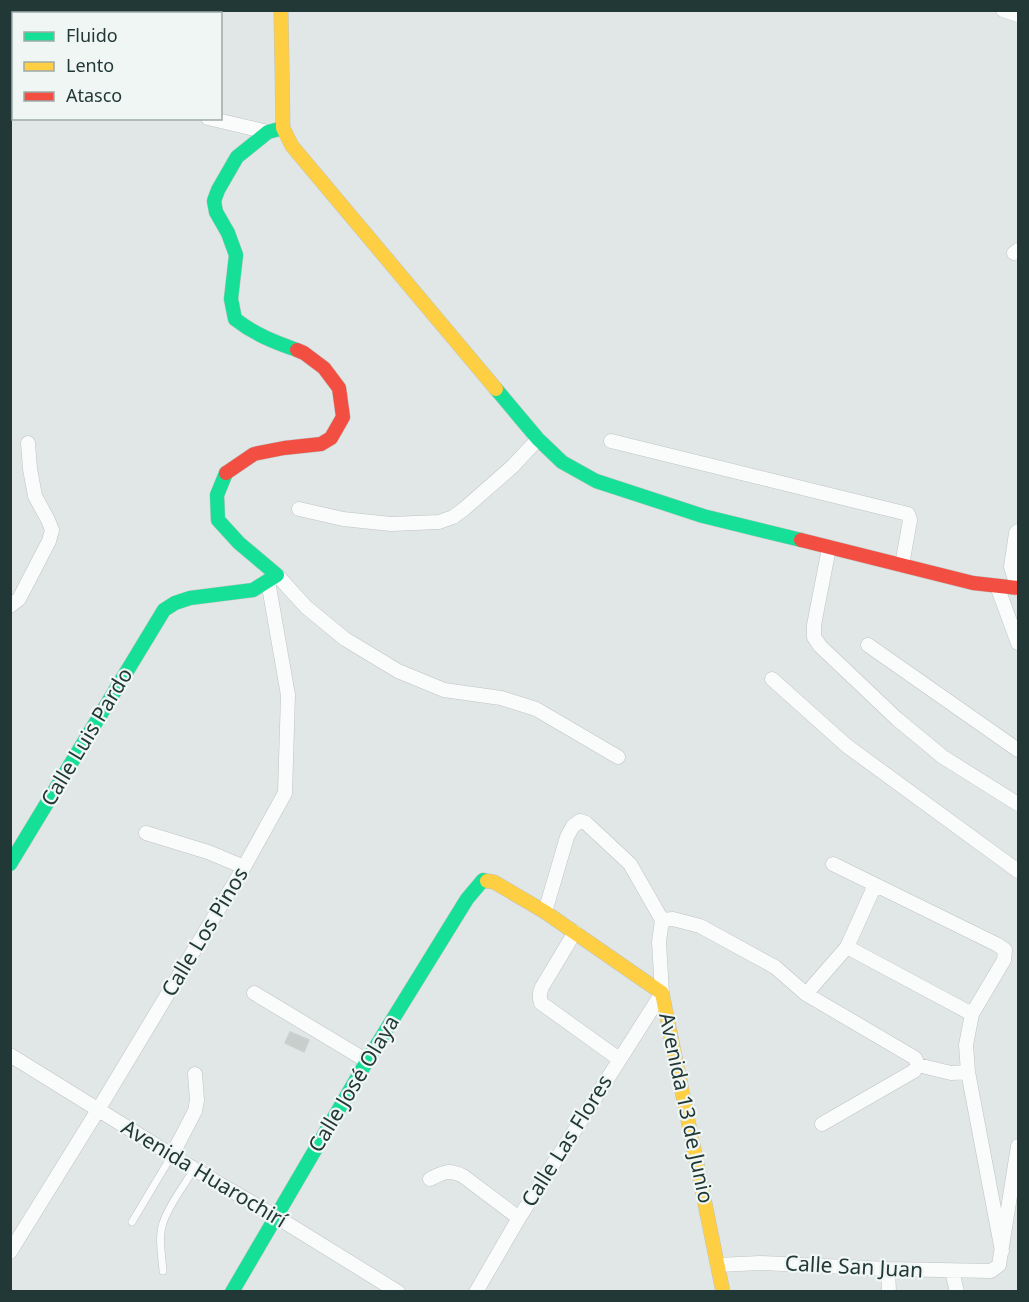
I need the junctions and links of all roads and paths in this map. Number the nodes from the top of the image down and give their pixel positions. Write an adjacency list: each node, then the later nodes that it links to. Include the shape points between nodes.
1 (281, 10): 5 (street)
2 (1003, 10): 3 (street)
3 (1018, 15)
4 (217, 120): 6 (street)
5 (284, 128): 6 (street); 7 (street, via 292,146)
6 (268, 132): 14 (street, via 237,157 214,201 236,255 231,299 235,319 268,340 304,353 324,368 339,388 343,417 331,438 321,444 254,454 226,472 217,495 218,519)
7 (538, 439): 10 (street, via 464,509 439,522 391,524); 12 (street, via 562,462 596,481 703,516)
8 (611, 441): 13 (street, via 908,514)
9 (28, 443): 17 (street, via 34,496 52,530 19,599)
10 (299, 509)
11 (1018, 531): 16 (street, via 1011,567)
12 (828, 548): 13 (street); 23 (street, via 814,637 897,719 944,757)
13 (902, 565): 15 (street)
14 (273, 578): 22 (street, via 345,639 398,671 444,690 501,698 536,709); 25 (street, Calle Luis Pardo, via 253,590 190,598 164,610); 27 (street, Calle Los Pinos, via 288,695 285,793)
15 (997, 586): 16 (street); 18 (street)
16 (1018, 589)
17 (10, 606)
18 (1018, 643)
19 (868, 645): 21 (street)
20 (772, 679): 28 (street, via 847,746)
21 (1018, 750)
22 (618, 757)
23 (1018, 804)
24 (146, 833): 27 (street)
25 (10, 864)
26 (833, 864): 30 (street)
27 (243, 867): 45 (street, Calle Los Pinos)
28 (1018, 871)
29 (483, 880): 31 (street, Avenida 13 de Junio, via 494,882); 41 (street, Calle José Olaya, via 467,899)
30 (875, 885): 34 (street); 38 (street, via 1005,950 1004,960)
31 (544, 912): 32 (street, via 567,837 580,821 630,864); 33 (street, Avenida 13 de Junio)
32 (662, 920): 36 (street); 37 (street, via 700,926 775,967)
33 (575, 932): 36 (street, Avenida 13 de Junio); 40 (street, via 539,992 541,1004)
34 (847, 947): 37 (street); 38 (street)
35 (254, 993): 41 (street)
36 (662, 993): 40 (street, Calle Las Flores); 57 (street, Avenida 13 de Junio)
37 (806, 994): 42 (street, via 915,1058)
38 (972, 1014): 43 (street, via 966,1045)
39 (10, 1055): 45 (street, Avenida Huarochirí)
40 (619, 1059): 53 (street, Calle Las Flores)
41 (368, 1061): 52 (street, Calle José Olaya)
42 (918, 1065): 43 (street, via 951,1073); 46 (street)
43 (969, 1072): 55 (street)
44 (195, 1074): 48 (street, via 195,1111)
45 (98, 1110): 48 (street, Avenida Huarochirí); 56 (street, Calle Los Pinos)
46 (822, 1125)
47 (1018, 1146): 51 (street)
48 (172, 1155): 49 (street, Avenida Huarochirí); 54 (lane)
49 (194, 1169): 52 (street, Avenida Huarochirí); 59 (lane, via 162,1224)
50 (430, 1179): 53 (street, via 444,1172 463,1176)
51 (1015, 1186): 55 (street)
52 (275, 1216): 62 (street, Calle José Olaya); 63 (street, Avenida Huarochirí)
53 (519, 1218): 64 (street, Calle Las Flores)
54 (132, 1222)
55 (1002, 1251): 60 (street, Calle San Juan, via 999,1264 991,1271)
56 (10, 1252)
57 (718, 1266): 58 (street, Calle San Juan, via 760,1263); 61 (street, Avenida 13 de Junio)
58 (888, 1269): 60 (street, Calle San Juan); 65 (street)
59 (163, 1271)
60 (952, 1271): 66 (street)
61 (722, 1290)
62 (232, 1292)
63 (398, 1292)
64 (476, 1292)
65 (889, 1292)
66 (957, 1292)

